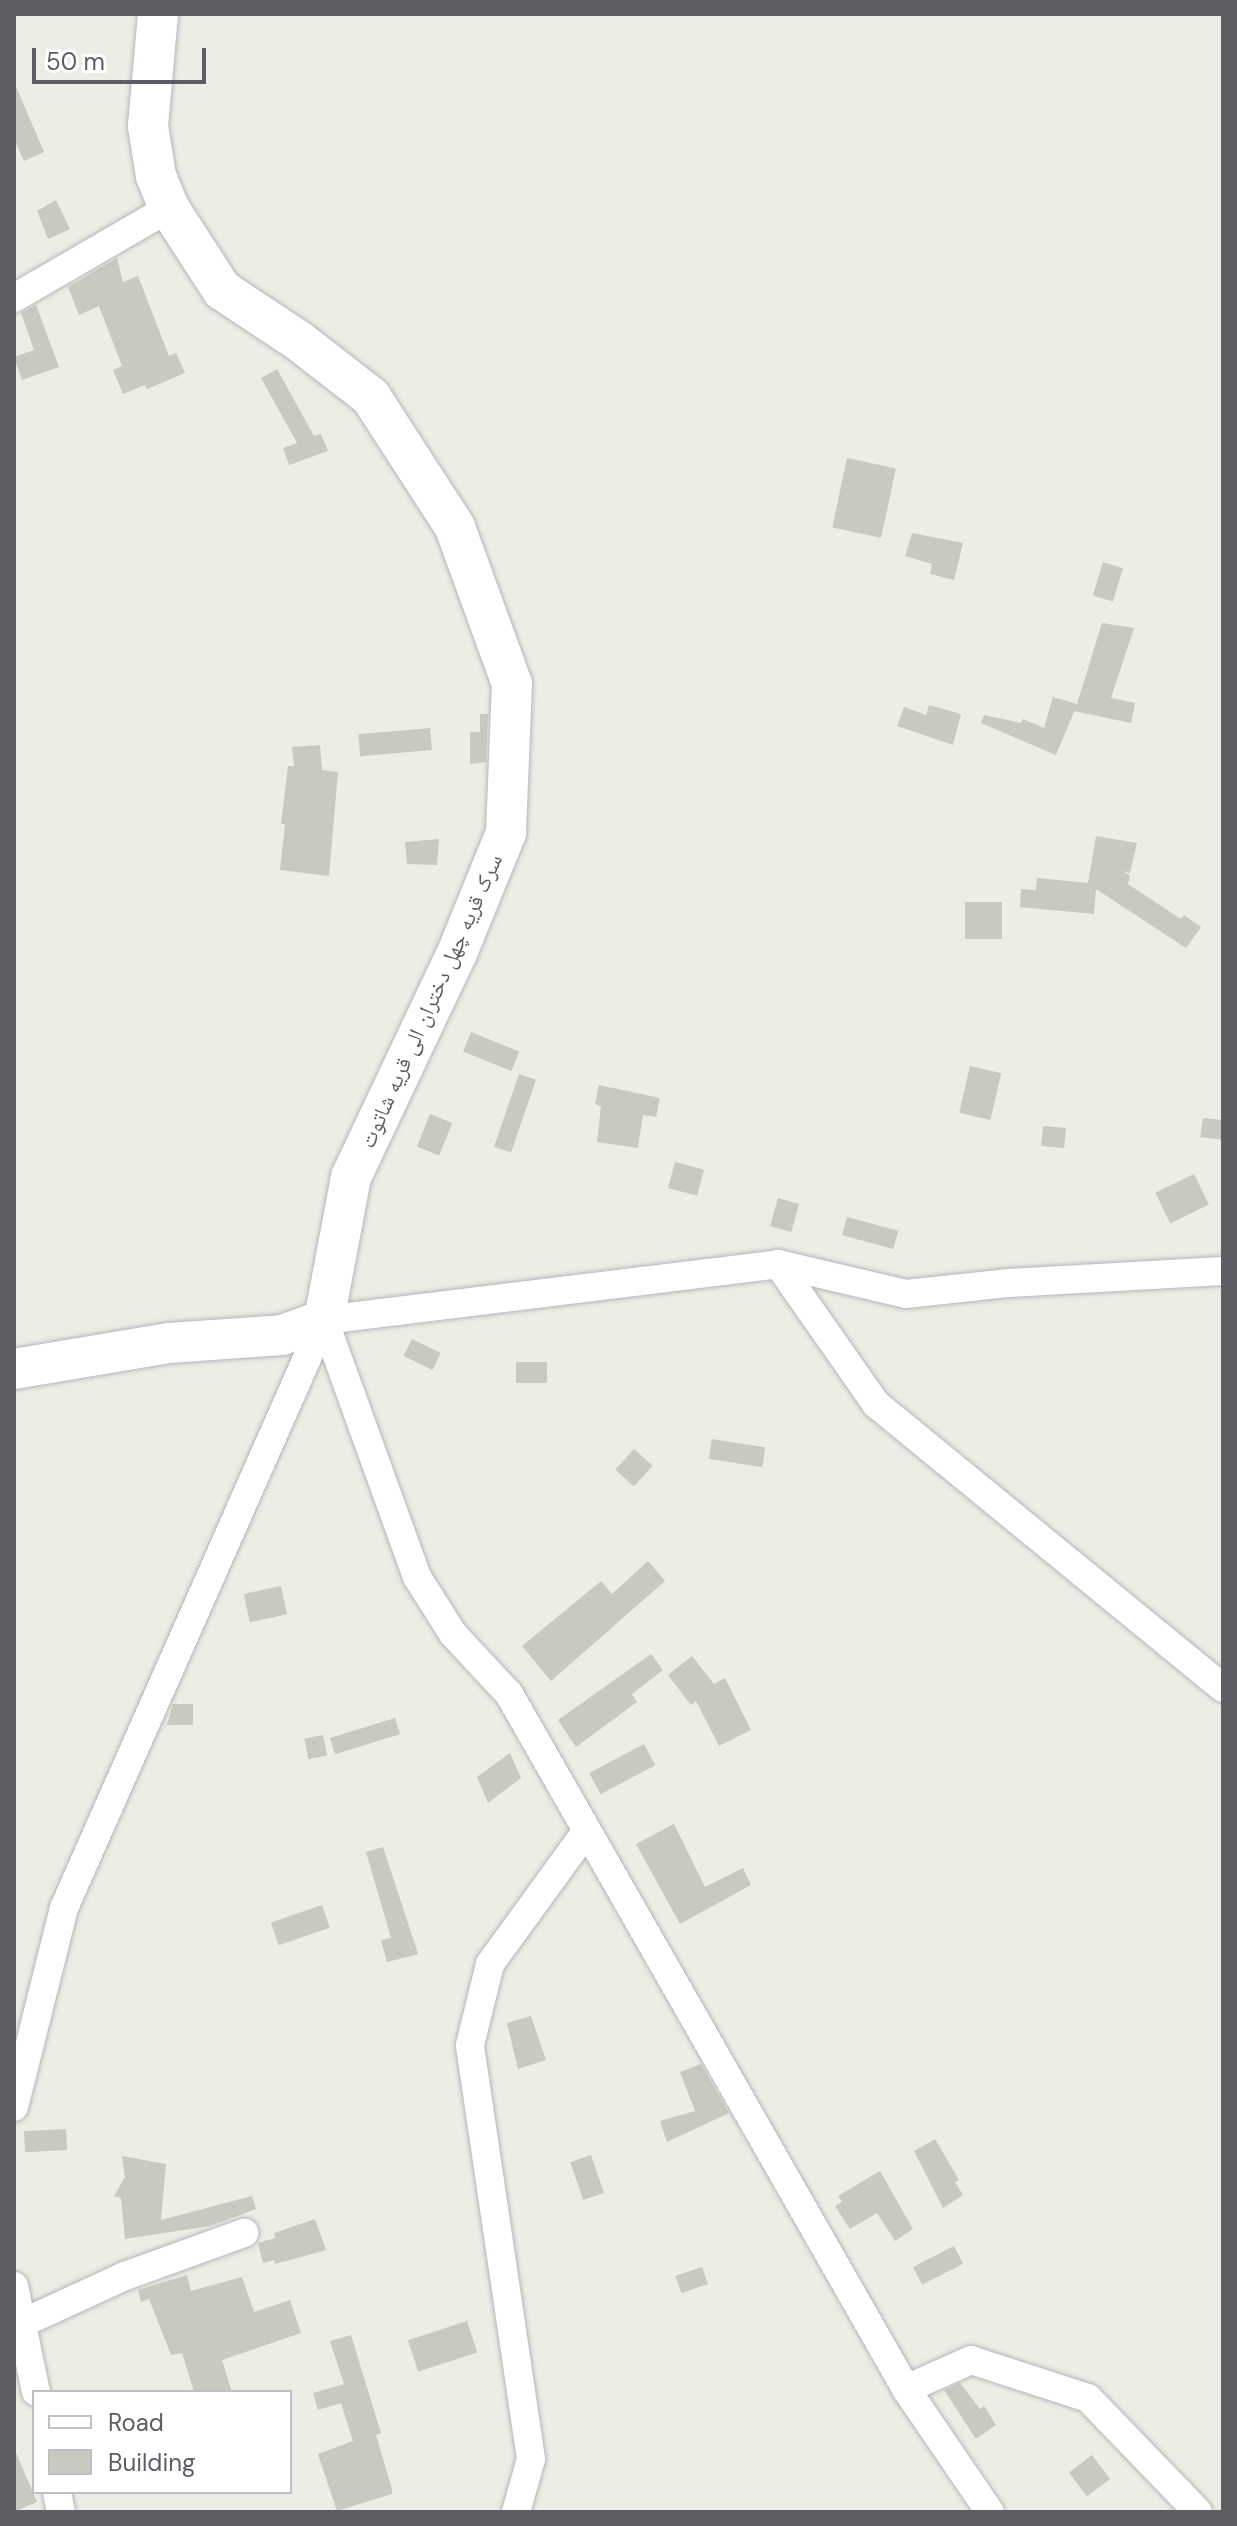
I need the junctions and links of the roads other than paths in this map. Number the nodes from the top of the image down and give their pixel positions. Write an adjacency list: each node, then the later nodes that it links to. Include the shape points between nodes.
1 (158, 14): 2 (street, سرک قریه چهل دختران الی قریه شاتوت, via 148,126 156,176)
2 (169, 208): 3 (street); 6 (street, سرک قریه چهل دختران الی قریه شاتوت, via 222,290 371,397 455,527 512,684 506,833 457,953 351,1177)
3 (14, 298)
4 (778, 1264): 5 (street, via 906,1294); 6 (street); 8 (street, via 876,1404)
5 (1223, 1271)
6 (324, 1320): 7 (street, via 282,1335 169,1343); 9 (street, via 417,1577 453,1634 509,1694); 10 (street, via 64,1908)
7 (14, 1369)
8 (1223, 1688)
9 (586, 1832): 14 (street); 16 (street, via 490,1964 470,2045 531,2459)
10 (14, 2107)
11 (244, 2233): 13 (street, via 125,2276)
12 (14, 2286): 13 (street)
13 (18, 2324): 15 (street)
14 (906, 2389): 17 (street); 18 (street, via 971,2360 1088,2398)
15 (35, 2390)
16 (516, 2512)
17 (990, 2512)
18 (1198, 2512)

